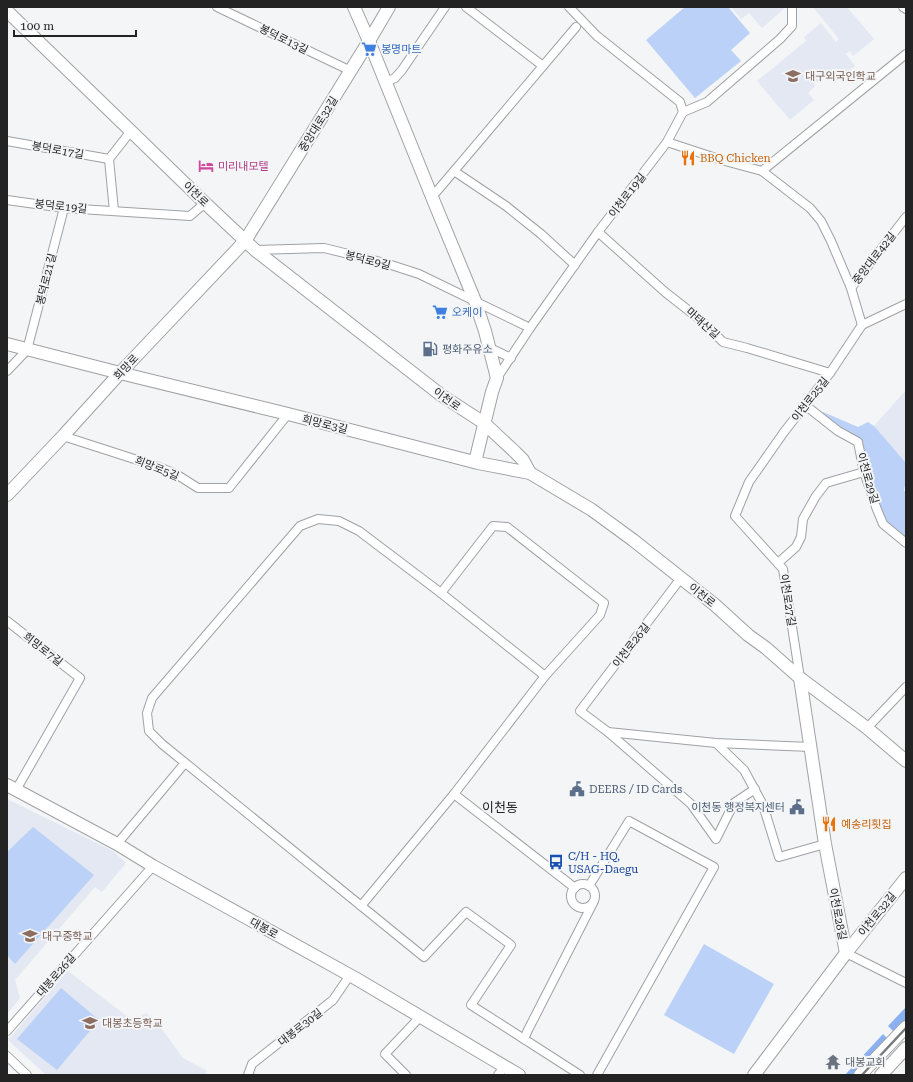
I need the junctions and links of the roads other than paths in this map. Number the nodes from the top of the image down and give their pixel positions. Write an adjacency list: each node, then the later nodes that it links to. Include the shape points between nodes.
1 (217, 7): 15 (street, 봉덕로13길)
2 (354, 7): 12 (street)
3 (389, 7): 12 (street, 중앙대로32길)
4 (446, 7): 16 (street, via 402,70 395,78)
5 (466, 7): 14 (street)
6 (569, 7): 17 (street, via 597,36 680,102)
7 (792, 7): 17 (street, via 792,26 780,39 707,102)
8 (903, 7): 9 (street)
9 (906, 9)
10 (8, 14): 18 (street, 이천로)
11 (576, 27): 14 (street)
12 (369, 41): 15 (street, 중앙대로32길); 16 (street)
13 (906, 54): 23 (street)
14 (543, 66): 22 (street)
15 (351, 71): 31 (street, 중앙대로32길)
16 (386, 82): 24 (street)
17 (683, 112): 20 (street, 이천로19길)
18 (131, 131): 21 (street); 26 (street, 이천로)
19 (7, 141): 21 (street, 봉덕로17길)
20 (667, 142): 23 (street); 30 (street, 이천로19길)
21 (109, 159): 28 (street)
22 (454, 171): 24 (street); 33 (street, via 506,206)
23 (762, 171): 34 (street, via 810,208 821,221)
24 (432, 197): 35 (street)
25 (7, 200): 27 (street, 봉덕로19길)
26 (205, 203): 28 (street, 봉덕로19길, via 190,216); 31 (street, 이천로)
27 (64, 208): 28 (street, 봉덕로19길); 41 (street, 봉덕로21길)
28 (114, 211)
29 (906, 218): 34 (street, 중앙대로42길)
30 (598, 232): 33 (street, 이천로19길); 45 (street, 마태산길, via 723,342)
31 (245, 241): 32 (street, 이천로); 44 (street, 희망로)
32 (255, 250): 35 (street, 봉덕로9길, via 324,248 419,274); 49 (street, 이천로, via 441,395)
33 (575, 265): 38 (street, 이천로19길)
34 (851, 288): 37 (street, 중앙대로42길)
35 (475, 301): 38 (street); 40 (street)
36 (906, 304): 37 (street)
37 (862, 325): 45 (street, 이천로25길)
38 (530, 328): 42 (street, 이천로19길)
39 (7, 344): 41 (street)
40 (490, 348): 42 (street); 46 (street)
41 (27, 350): 43 (street); 44 (street)
42 (511, 358): 46 (street, 이천로19길)
43 (7, 371)
44 (120, 373): 48 (street, 희망로3길); 50 (street, 희망로)
45 (830, 373): 47 (street, 이천로25길)
46 (497, 378): 49 (street)
47 (805, 405): 52 (street, 이천로29길, via 838,431 858,442); 55 (street, 이천로25길, via 749,482)
48 (288, 414): 50 (street, 희망로5길, via 229,488 198,488 159,467); 51 (street, 희망로3길)
49 (484, 423): 51 (street); 53 (street, 이천로, via 516,452)
50 (63, 436): 54 (street, 희망로)
51 (475, 462): 53 (street, 희망로3길)
52 (864, 472): 56 (street, 이천로29길, via 883,524); 57 (street, via 826,483 803,519 801,537 796,547)
53 (530, 473): 58 (street, 이천로, via 592,510)
54 (7, 495)
55 (735, 516): 57 (street, 이천로27길)
56 (906, 543)
57 (778, 563): 62 (street, 이천로27길, via 783,569)
58 (681, 578): 62 (street, 이천로); 65 (street, 이천로26길, via 580,711)
59 (441, 593): 61 (street); 61 (street, via 493,526 508,527 604,603 600,615); 69 (street, via 359,531 339,522 318,520 300,526 152,698 147,713 149,731)
60 (7, 621): 70 (street, 희망로7길, via 80,678)
61 (545, 676): 72 (street)
62 (800, 678): 64 (street, 이천로); 67 (street, 이천로28길)
63 (906, 687): 64 (street)
64 (866, 728): 68 (street, 이천로)
65 (608, 732): 66 (street); 71 (street, via 691,804 716,838 734,803)
66 (716, 743): 67 (street); 71 (street, via 744,770)
67 (811, 747): 74 (street, 이천로28길)
68 (906, 761)
69 (185, 763): 73 (street); 80 (street)
70 (12, 788): 73 (street, 대봉로)
71 (755, 789): 74 (street, via 763,805 779,857)
72 (454, 794): 78 (street); 80 (street)
73 (117, 844): 75 (street, 대봉로)
74 (825, 844): 81 (street, 이천로28길)
75 (153, 866): 82 (street, 대봉로); 86 (street, 대봉로26길)
76 (906, 878): 81 (street, 이천로32길)
77 (589, 886): 78 (street, via 581,885); 79 (street, via 595,895); 96 (street, via 629,821 714,867)
78 (574, 888): 79 (street, via 572,899 576,906 583,908)
79 (593, 903): 87 (street)
80 (361, 906): 87 (street, via 424,957 466,912 511,945 471,1005)
81 (846, 952): 83 (street); 97 (street, 이천로28길)
82 (350, 975): 84 (street, 대봉로); 92 (street, 대봉로30길, via 333,1000 252,1064)
83 (906, 983)
84 (420, 1017): 90 (street, 대봉로); 93 (street, via 385,1054)
85 (906, 1027): 98 (street)
86 (7, 1031)
87 (524, 1039): 95 (street)
88 (906, 1048): 99 (street)
89 (8, 1057): 91 (street)
90 (501, 1071): 94 (street, 대봉로)
91 (27, 1075)
92 (248, 1075)
93 (406, 1075)
94 (519, 1075)
95 (580, 1075)
96 (597, 1075)
97 (754, 1075)
98 (860, 1075)
99 (881, 1075)

